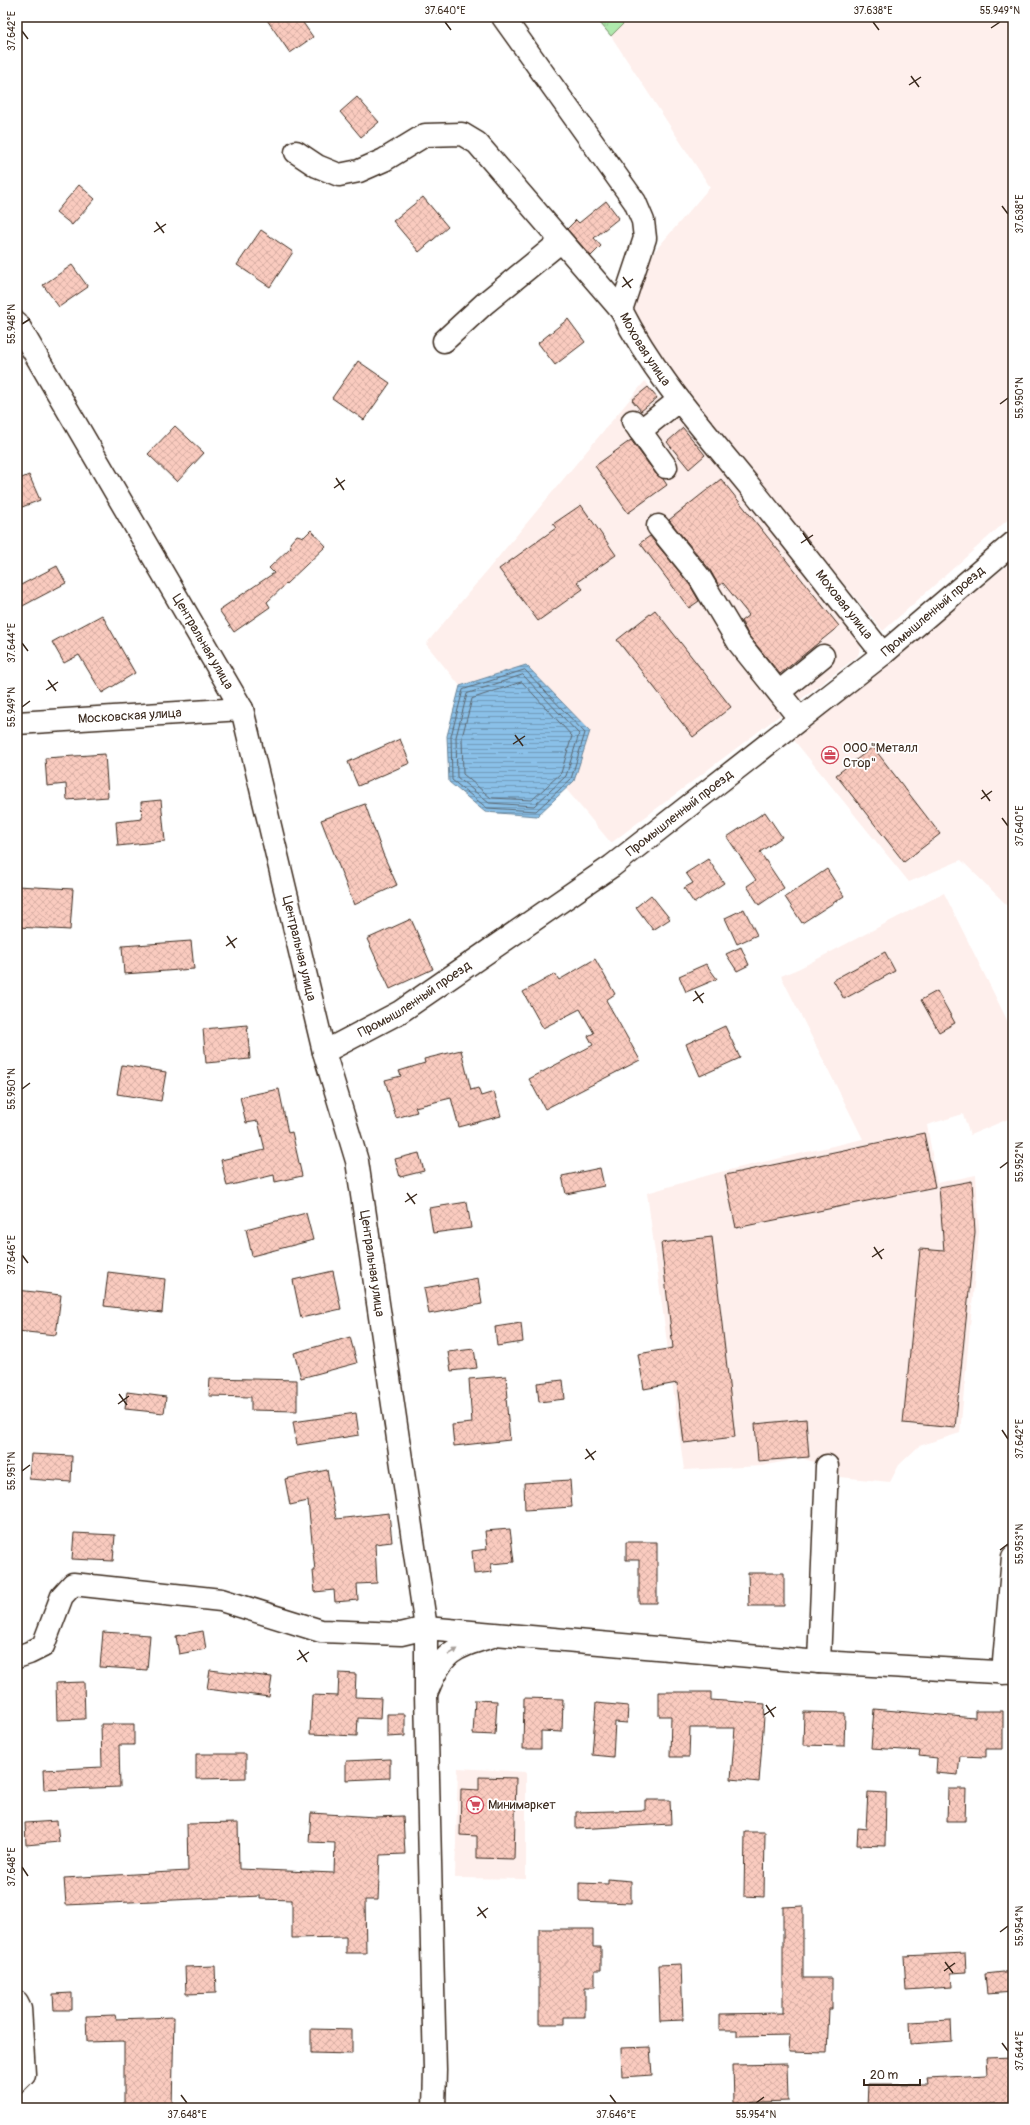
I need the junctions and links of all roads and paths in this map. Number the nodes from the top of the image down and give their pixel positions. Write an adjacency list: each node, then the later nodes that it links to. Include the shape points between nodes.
1 (503, 17): 4 (street, Моховая улица, via 620,178 641,213 646,231 645,238)
2 (296, 152): 3 (street, via 316,166 339,175 359,172 425,135 462,134 478,143)
3 (560, 242): 4 (street); 6 (street, via 484,304)
4 (621, 310): 7 (street, Моховая улица, via 650,362)
5 (17, 323): 14 (street, Центральная улица)
6 (444, 341)
7 (679, 400): 8 (street, via 637,426); 11 (street, Моховая улица)
8 (666, 467)
9 (658, 526): 13 (street, via 700,578 739,643)
10 (1013, 543): 11 (street, Промышленный проезд)
11 (883, 654): 15 (street, Промышленный проезд)
12 (823, 656): 13 (street)
13 (778, 692): 15 (street)
14 (242, 709): 16 (street, Московская улица); 17 (street, Центральная улица)
15 (800, 719): 17 (street, Промышленный проезд, via 612,866 400,1012)
16 (17, 723)
17 (324, 1052): 20 (street, Центральная улица, via 357,1161)
18 (827, 1466): 23 (street)
19 (1013, 1557): 24 (street)
20 (426, 1628): 21 (street); 22 (street, via 401,1634 322,1631 221,1600 74,1584 62,1596 43,1646); 25 (street, Центральная улица)
21 (499, 1635): 23 (street); 25 (street, one-way to 21, via 437,1666 447,1655 466,1644)
22 (17, 1657)
23 (819, 1662): 24 (street)
24 (1008, 1673)
25 (426, 1695): 28 (street, Центральная улица)
26 (17, 2002): 27 (street, via 20,2008 24,2074)
27 (17, 2081)
28 (434, 2108)

